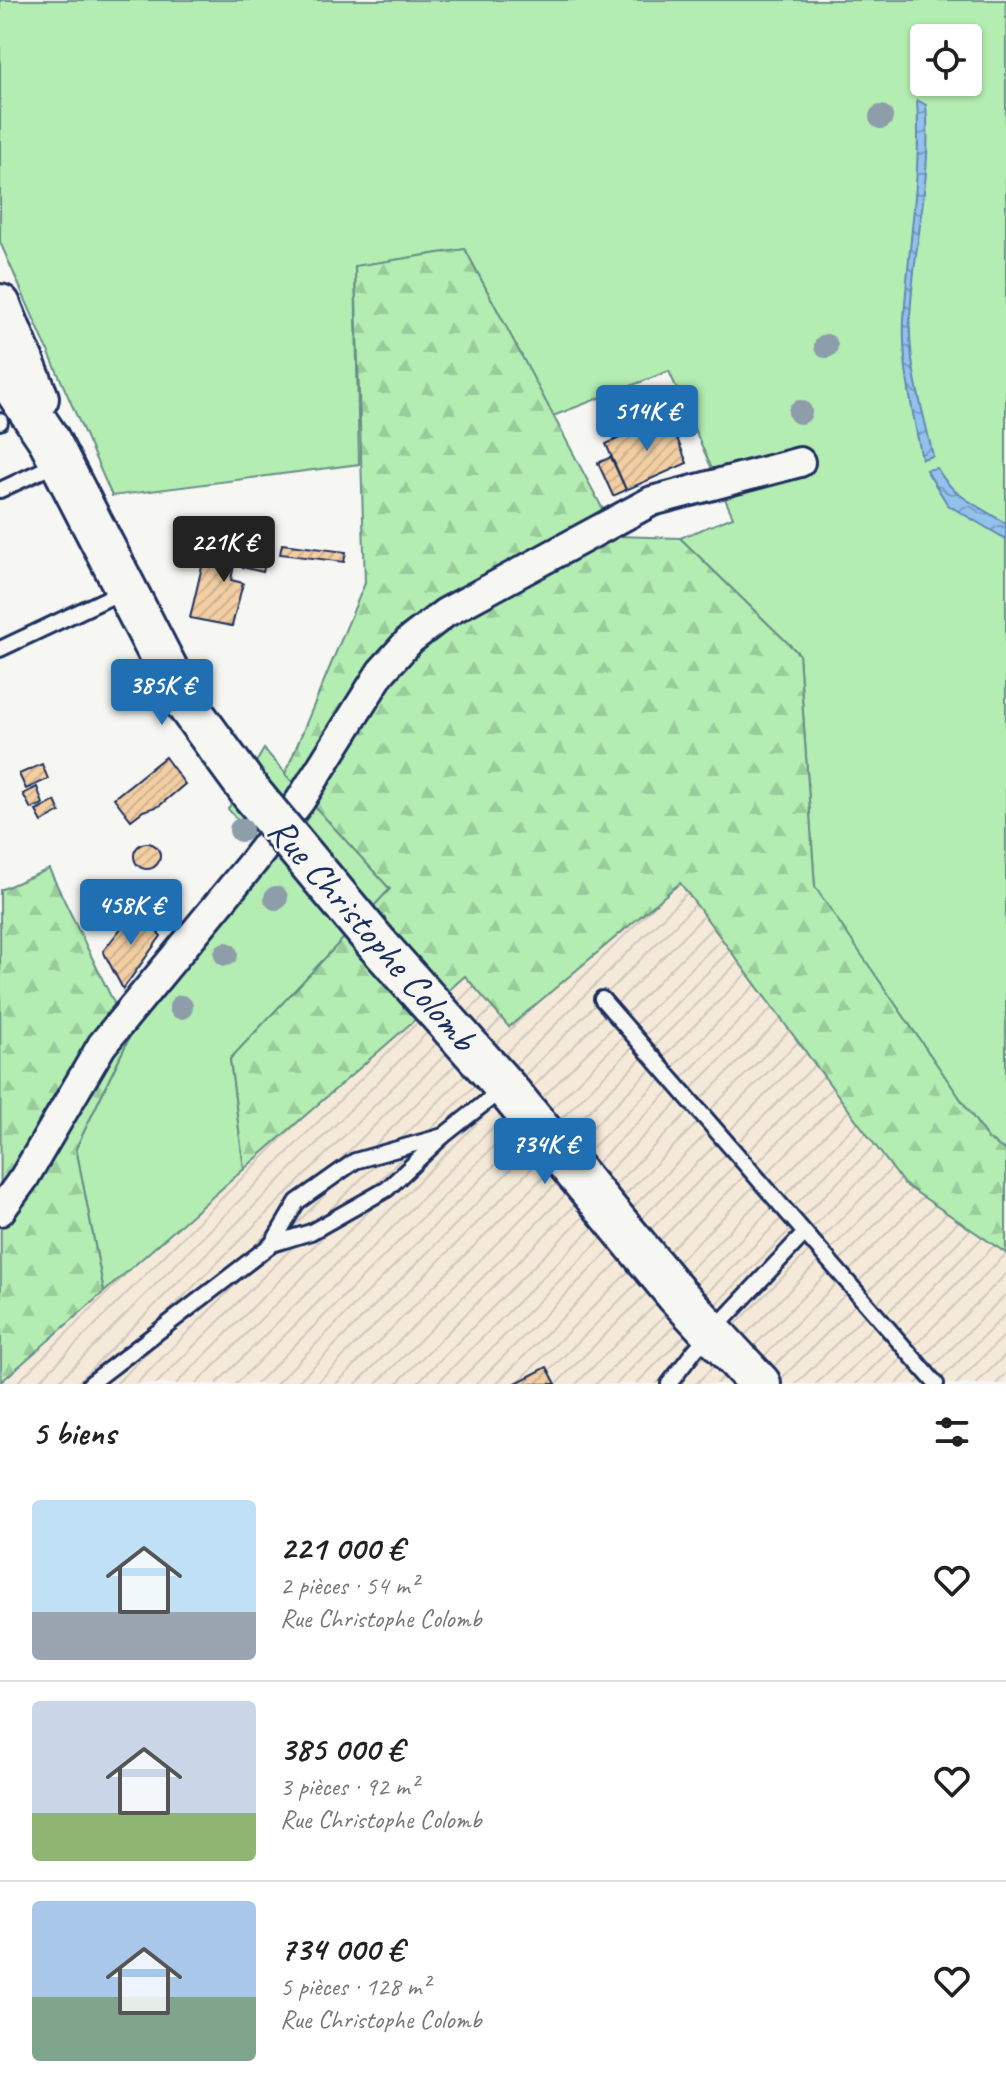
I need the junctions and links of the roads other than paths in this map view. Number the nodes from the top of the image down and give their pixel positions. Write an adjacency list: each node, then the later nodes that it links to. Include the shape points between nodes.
1 (0, 305): 3 (street, Rue Christophe Colomb, via 34,380)
2 (0, 367): 3 (street, Rue Christophe Colomb)
3 (54, 451): 5 (lane); 6 (street, Rue Christophe Colomb)
4 (800, 462): 11 (street, via 652,501 445,613 410,640 381,672 300,801 102,1045)
5 (0, 490)
6 (127, 589): 7 (lane); 9 (street, Rue Christophe Colomb, bridge, via 182,698 252,794)
7 (0, 649)
8 (602, 999): 12 (lane)
9 (505, 1087): 10 (lane); 14 (street, Rue Christophe Colomb)
10 (443, 1136): 13 (lane, via 387,1189 311,1232); 13 (lane, via 355,1161 297,1202)
11 (0, 1211)
12 (804, 1234): 14 (lane); 18 (lane)
13 (272, 1244): 15 (lane)
14 (711, 1332): 16 (lane); 17 (street, Rue Christophe Colomb)
15 (90, 1384)
16 (669, 1384)
17 (760, 1384)
18 (936, 1384)

